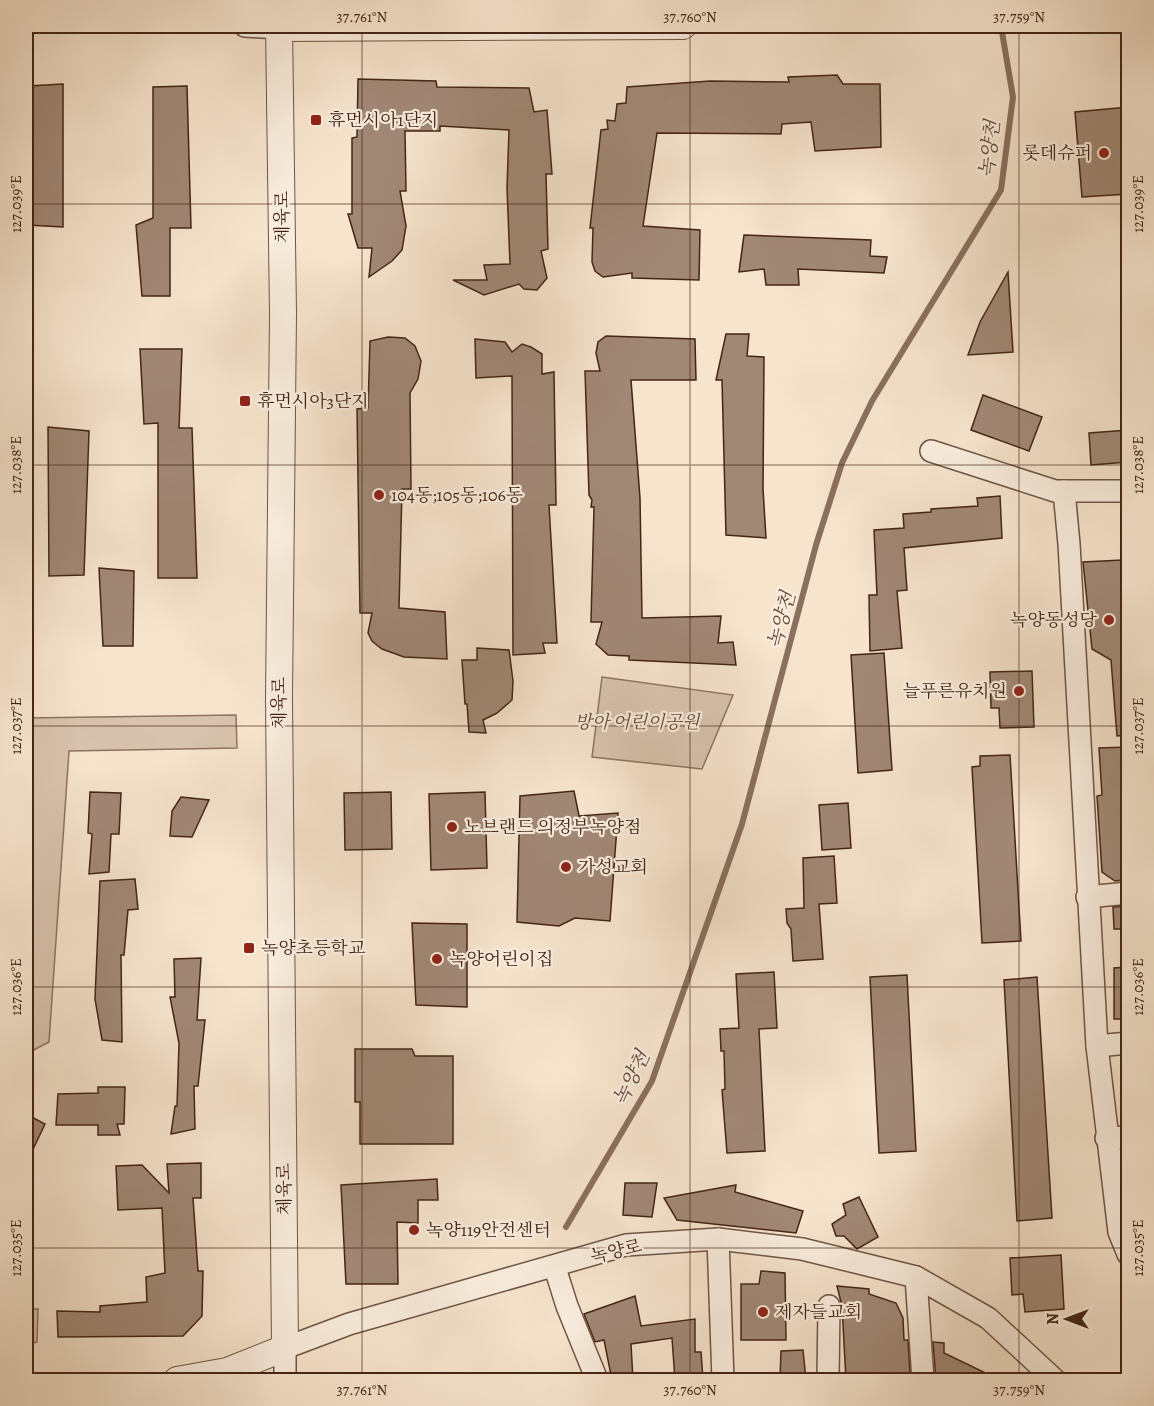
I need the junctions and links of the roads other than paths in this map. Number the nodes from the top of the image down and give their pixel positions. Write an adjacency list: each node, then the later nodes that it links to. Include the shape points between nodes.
1 (245, 26): 3 (street)
2 (683, 26): 3 (street)
3 (279, 27): 18 (street, 체육로, via 283,313 279,698)
4 (931, 451): 5 (street, via 1055,491)
5 (1069, 491): 6 (street); 8 (street)
6 (1128, 491)
7 (1128, 893): 8 (street)
8 (1087, 897): 10 (street)
9 (1128, 1043): 10 (street)
10 (1097, 1046): 12 (street)
11 (1128, 1137): 12 (street)
12 (1106, 1138): 14 (street, via 1119,1232)
13 (718, 1239): 15 (street, 녹양로, via 626,1245); 16 (street, 녹양로, via 802,1249); 24 (street)
14 (1128, 1254)
15 (555, 1268): 18 (street, 녹양로, via 349,1324); 23 (street)
16 (916, 1277): 19 (street, 녹양로, via 988,1318); 26 (street)
17 (829, 1306): 25 (street)
18 (285, 1348): 20 (street, 녹양로); 22 (street, 체육로)
19 (1037, 1373): 27 (street, 녹양로)
20 (212, 1378): 21 (street, 녹양로)
21 (177, 1380)
22 (285, 1380)
23 (597, 1380)
24 (723, 1380)
25 (828, 1380)
26 (923, 1380)
27 (1055, 1380)

